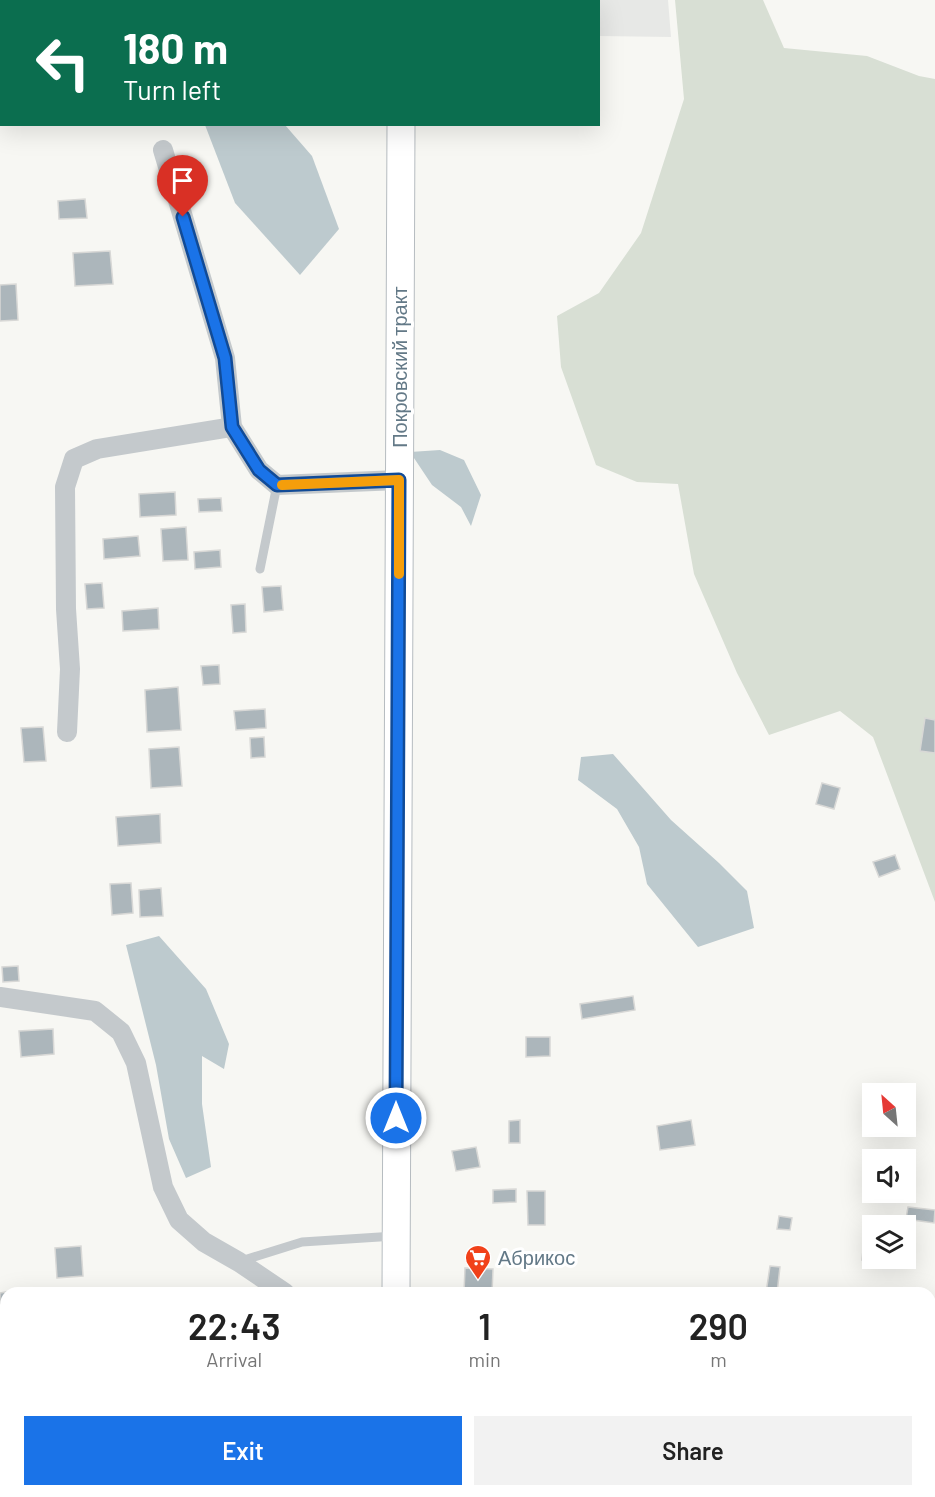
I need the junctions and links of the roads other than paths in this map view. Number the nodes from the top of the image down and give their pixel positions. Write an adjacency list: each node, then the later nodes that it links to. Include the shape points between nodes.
1 (401, 126): 4 (main road, Покровский тракт)
2 (163, 150): 3 (street, via 225,358)
3 (232, 427): 5 (street, via 259,470); 7 (street, via 97,449 74,459 65,487)
4 (399, 480): 5 (street); 9 (main road, Покровский тракт)
5 (277, 485): 6 (lane)
6 (260, 569)
7 (68, 732)
8 (0, 998): 10 (street, via 95,1011 121,1032 136,1063 163,1187 179,1220 204,1242)
9 (396, 1236): 10 (lane, via 302,1242); 12 (main road, Покровский тракт)
10 (239, 1262): 11 (street)
11 (276, 1287)
12 (396, 1287)

